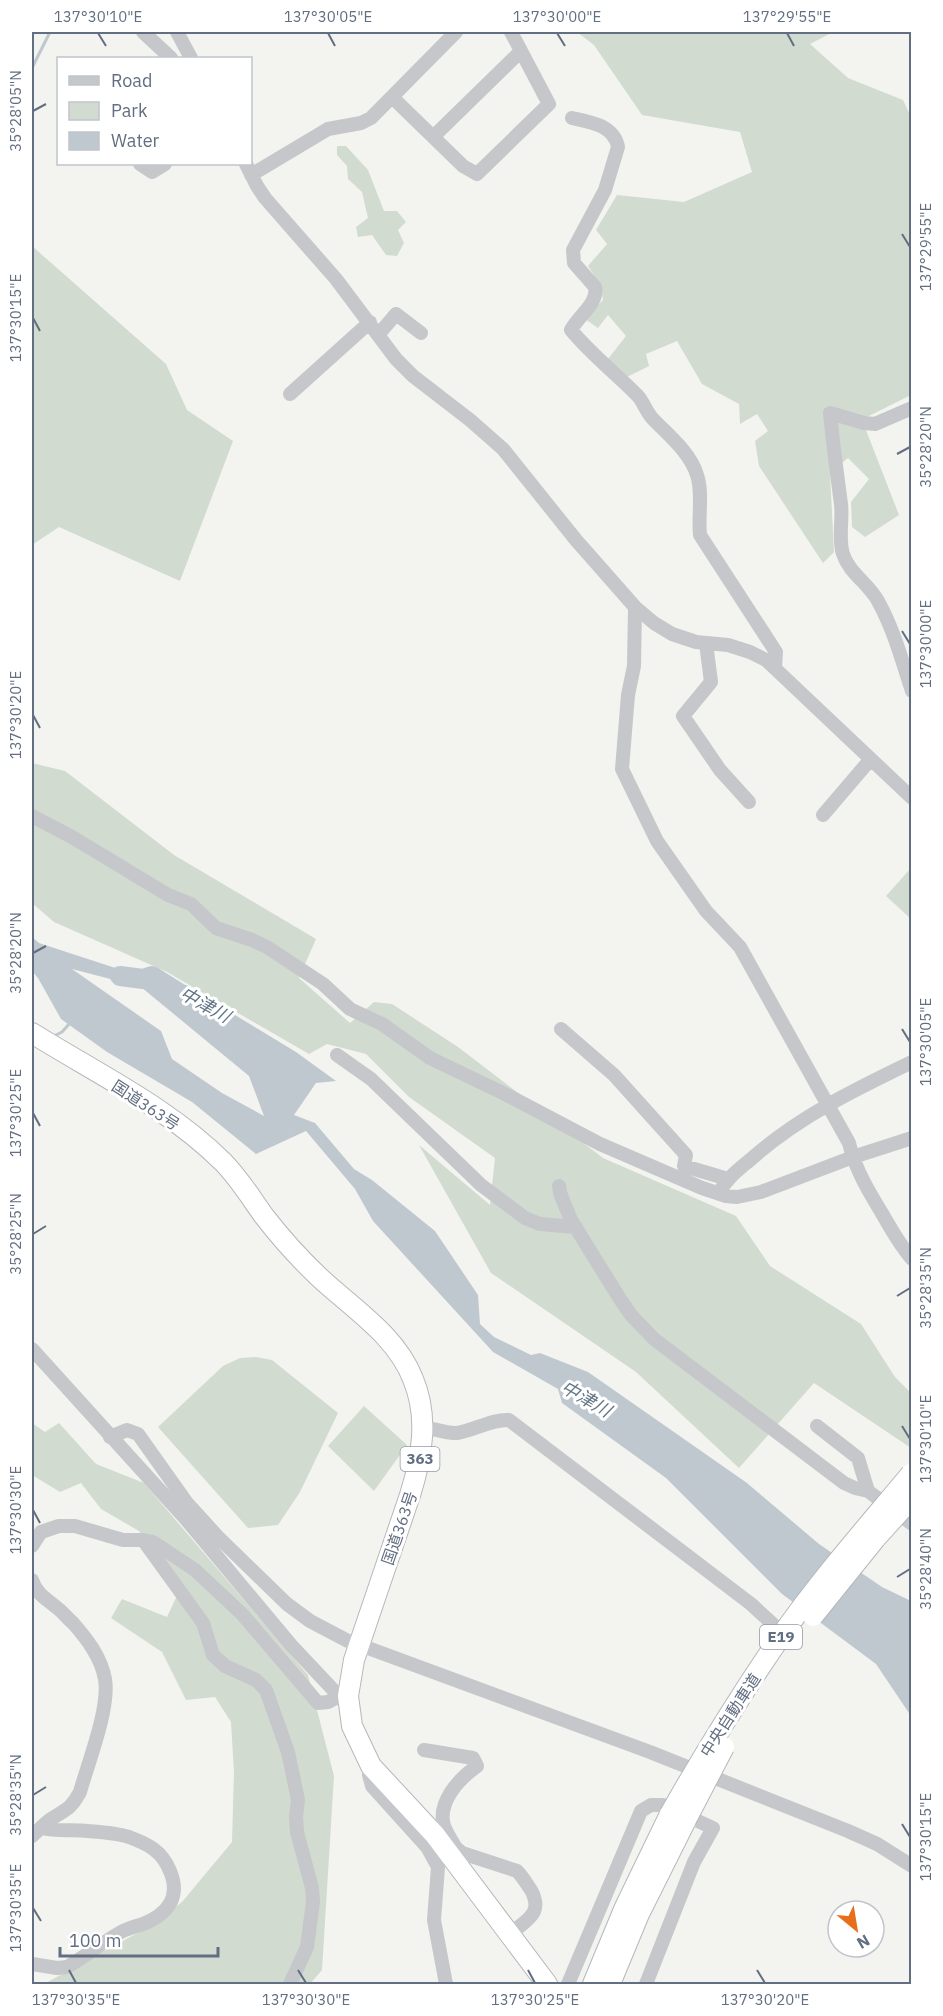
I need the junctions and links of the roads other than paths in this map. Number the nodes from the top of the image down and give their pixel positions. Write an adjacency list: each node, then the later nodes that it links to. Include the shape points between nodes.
1 (143, 32): 6 (street)
2 (177, 32): 7 (street)
3 (456, 32): 8 (street)
4 (511, 32): 5 (street)
5 (521, 51): 10 (street); 10 (street, via 549,104 477,174 463,166)
6 (170, 57)
7 (190, 57)
8 (393, 97): 10 (street); 13 (street, via 371,118 328,129)
9 (572, 118): 21 (street, via 608,129 618,147 605,190 573,250 574,263 596,292 571,330 591,354 639,396 650,415 690,458 698,476 700,535 776,652)
10 (434, 136)
11 (142, 165): 12 (street, via 152,172)
12 (163, 165)
13 (249, 170): 14 (street, via 265,198)
14 (370, 322): 16 (street); 17 (street)
15 (421, 333): 16 (street, via 396,314)
16 (378, 335): 19 (street, via 413,376 503,449)
17 (290, 394)
18 (912, 408): 22 (street, via 875,424 830,413 843,555 878,601 894,634)
19 (635, 607): 20 (street, via 672,634); 32 (street, via 634,666 622,769 657,841 706,911 740,947)
20 (706, 643): 21 (street, via 750,652); 25 (street, via 711,682 683,716 720,770)
21 (775, 668): 23 (street)
22 (912, 691)
23 (870, 760): 24 (street); 27 (street)
24 (912, 798)
25 (749, 802)
26 (32, 816): 37 (street, via 168,895 191,904 216,928 267,947 304,970 350,1009 382,1024 430,1058 600,1144)
27 (823, 816)
28 (561, 1029): 35 (street, via 614,1075 686,1155 684,1166)
29 (32, 1033): 42 (highway, 国道363号 / 363, via 167,1116 234,1174 284,1241 374,1324 396,1350 413,1378)
30 (337, 1055): 38 (street, via 371,1079 481,1185 525,1218 540,1224)
31 (912, 1062): 32 (street)
32 (827, 1104): 34 (street); 35 (street, via 770,1143)
33 (912, 1138): 34 (street)
34 (853, 1157): 37 (street, via 761,1192 737,1197); 39 (street, via 890,1231)
35 (728, 1179): 37 (street)
36 (559, 1186): 38 (street)
37 (719, 1194)
38 (576, 1227): 45 (street, via 620,1299 654,1339 844,1483)
39 (912, 1259)
40 (32, 1349): 43 (street)
41 (817, 1426): 45 (street, via 858,1458)
42 (423, 1428): 51 (street, via 453,1433 500,1419 509,1420 752,1604); 54 (highway, 国道363号 / 363, via 419,1467)
43 (110, 1437): 52 (street, via 128,1430 138,1434 187,1503 218,1538 287,1604); 54 (street, via 185,1518 291,1644)
44 (911, 1474): 57 (highway, 中央自動車道 / E19, bridge, via 780,1638 708,1748)
45 (868, 1491): 47 (street)
46 (912, 1498): 57 (highway, 中央自動車道 / E19, bridge, via 789,1647)
47 (912, 1524)
48 (143, 1539): 49 (street, via 123,1540 88,1528 59,1526 41,1532); 54 (street, via 183,1561 242,1614 318,1703); 63 (street, via 203,1623 213,1655 266,1690 288,1752 298,1800 297,1832 313,1902 307,1947)
49 (32, 1546)
50 (32, 1580): 58 (street, via 38,1593 90,1643 105,1687 100,1721 80,1792 66,1812)
51 (778, 1629)
52 (348, 1641)
53 (368, 1648): 60 (street, via 827,1822 877,1844)
54 (343, 1696): 56 (highway, 国道363号 / 363)
55 (424, 1750): 59 (street, via 473,1758 477,1766 452,1791 443,1810)
56 (371, 1766): 59 (highway, 国道363号 / 363); 64 (street, via 372,1786 434,1855 438,1867 434,1920)
57 (678, 1817): 67 (highway, 中央自動車道 / E19, via 625,1907); 68 (highway, 中央自動車道 / E19)
58 (37, 1832): 62 (street, via 92,1831 127,1836 147,1844 168,1865 175,1888 172,1902 157,1916 122,1931 67,1967)
59 (452, 1850): 61 (highway, 国道363号 / 363); 61 (street, via 517,1871 523,1877 537,1908)
60 (912, 1866)
61 (510, 1934): 65 (highway, 国道363号 / 363)
62 (32, 1964)
63 (290, 1984)
64 (446, 1984)
65 (547, 1984)
66 (568, 1984): 69 (street, via 641,1811 651,1804 663,1805 713,1828 694,1862)
67 (593, 1984)
68 (610, 1984)
69 (646, 1984)

